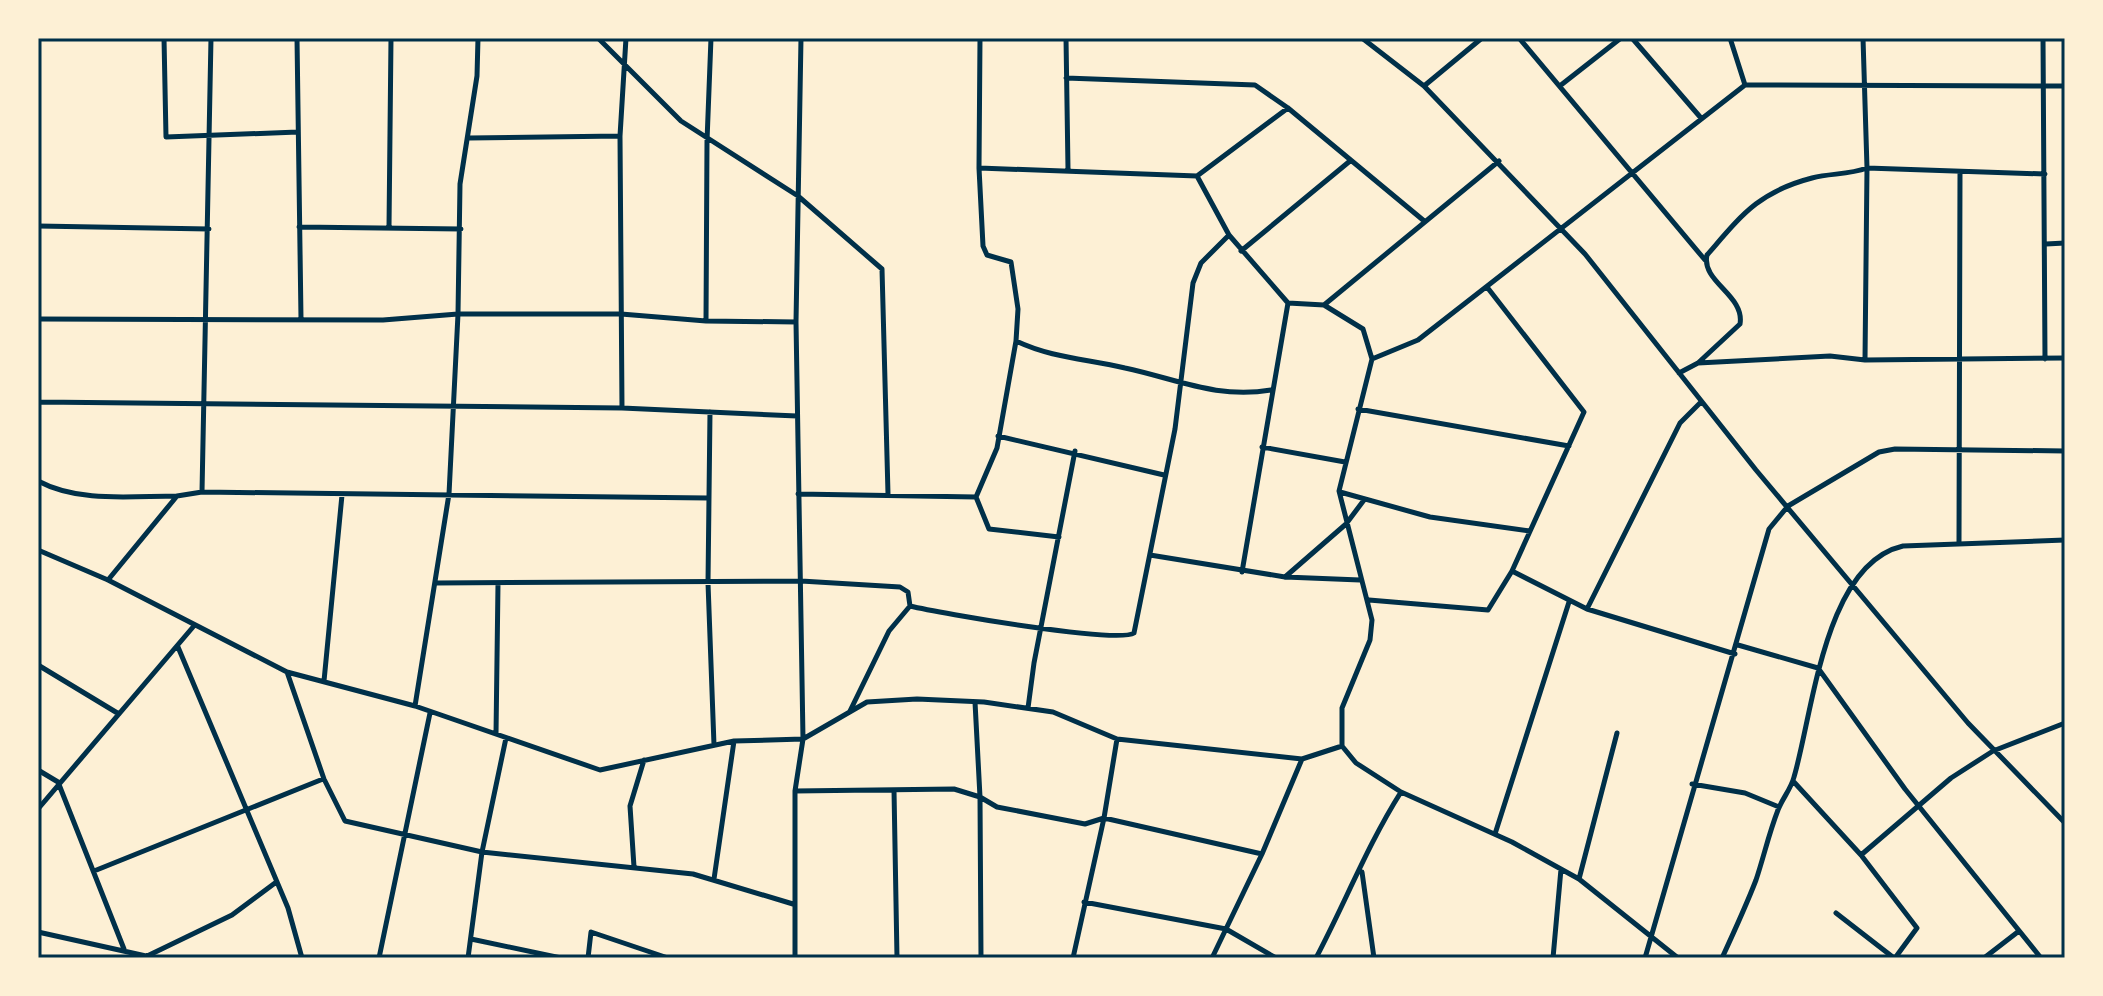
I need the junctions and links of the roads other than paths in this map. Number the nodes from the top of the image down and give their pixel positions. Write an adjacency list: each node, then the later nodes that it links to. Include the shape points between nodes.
1 (164, 38): 32 (street, via 164,135)
2 (211, 38): 32 (street)
3 (297, 38): 31 (street)
4 (391, 38): 49 (street)
5 (478, 38): 34 (street)
6 (598, 38): 21 (street)
7 (626, 38): 21 (street)
8 (711, 38): 35 (street)
9 (801, 38): 45 (street)
10 (980, 38): 38 (street)
11 (1066, 38): 22 (street)
12 (1362, 38): 20 (street)
13 (1482, 38): 26 (street)
14 (1519, 38): 24 (street)
15 (1621, 38): 24 (street)
16 (1632, 38): 30 (street)
17 (1730, 38): 25 (street)
18 (1863, 38): 23 (street)
19 (2043, 38): 28 (street)
20 (1373, 41): 26 (street)
21 (625, 66): 33 (street); 35 (street)
22 (1066, 78): 29 (street, via 1246,84 1261,87); 40 (street)
23 (1863, 83): 25 (street); 28 (street); 39 (street)
24 (1561, 85): 42 (street)
25 (1745, 85): 30 (street)
26 (1424, 86): 37 (street)
27 (2065, 86): 28 (street)
28 (2045, 87): 43 (street)
29 (1288, 108): 36 (street); 44 (street)
30 (1701, 118): 42 (street)
31 (298, 132): 32 (street); 48 (street)
32 (210, 135): 51 (street)
33 (620, 136): 34 (street); 62 (street)
34 (469, 138): 52 (street, via 460,184)
35 (707, 141): 45 (street); 66 (street)
36 (1350, 161): 46 (street); 56 (street)
37 (1499, 161): 46 (street); 50 (street)
38 (979, 168): 40 (street); 68 (street, via 984,253 1011,262 1018,309)
39 (1867, 168): 41 (street); 57 (street, via 1809,179 1756,200); 72 (street)
40 (1068, 169): 44 (street)
41 (1960, 172): 43 (street); 73 (street)
42 (1632, 174): 50 (street); 57 (street)
43 (2045, 174): 55 (street)
44 (1197, 176): 53 (street)
45 (798, 196): 67 (street); 100 (street, via 884,272)
46 (1423, 220): 60 (street)
47 (38, 226): 51 (street)
48 (299, 227): 49 (street); 64 (street)
49 (389, 227): 52 (street)
50 (1559, 227): 58 (street); 75 (street)
51 (209, 229): 65 (street)
52 (461, 229): 61 (street)
53 (1229, 235): 56 (street); 76 (street, via 1201,263 1193,283)
54 (2065, 243): 55 (street)
55 (2046, 244): 71 (street)
56 (1241, 251): 59 (street)
57 (1705, 260): 74 (street, via 1741,310 1741,319)
58 (1487, 287): 70 (street, via 1418,340); 88 (street, via 1584,412)
59 (1288, 303): 60 (street); 78 (street)
60 (1324, 305): 70 (street, via 1363,329)
61 (458, 314): 62 (street); 64 (street); 83 (street)
62 (621, 314): 66 (street); 82 (street)
63 (38, 319): 65 (street)
64 (301, 319): 65 (street)
65 (207, 320): 79 (street)
66 (706, 321): 67 (street)
67 (796, 322): 86 (street)
68 (1016, 341): 76 (street, via 1065,359 1127,368); 87 (street)
69 (2065, 358): 71 (street)
70 (1372, 359): 84 (street)
71 (2045, 359): 73 (street)
72 (1865, 360): 73 (street); 74 (street, via 1830,356)
73 (1957, 360): 92 (street)
74 (1698, 363): 75 (street)
75 (1679, 373): 80 (street)
76 (1183, 385): 78 (street, via 1227,394); 94 (street)
77 (38, 386): 81 (street)
78 (1271, 390): 89 (street)
79 (205, 402): 81 (street); 83 (street); 97 (street)
80 (1701, 402): 106 (street); 127 (street, via 1680,423)
81 (38, 405)
82 (622, 408): 83 (street); 85 (street)
83 (453, 409): 98 (street)
84 (1358, 409): 88 (street); 93 (street)
85 (710, 412): 86 (street); 104 (street)
86 (797, 416): 99 (street)
87 (998, 436): 90 (street); 103 (street)
88 (1569, 446): 108 (street)
89 (1262, 447): 93 (street); 115 (street)
90 (1075, 451): 94 (street); 109 (street)
91 (2065, 451): 92 (street)
92 (1957, 452): 106 (street, via 1879,452); 111 (street)
93 (1345, 462): 96 (street)
94 (1164, 475): 113 (street)
95 (38, 481): 102 (street, via 63,492 93,496)
96 (1339, 491): 105 (street); 107 (street)
97 (202, 492): 101 (street); 102 (street)
98 (449, 494): 101 (street); 104 (street); 120 (street)
99 (798, 494): 100 (street); 119 (street)
100 (888, 494): 103 (street)
101 (342, 495): 136 (street)
102 (177, 496): 117 (street)
103 (976, 497): 109 (street, via 989,529)
104 (708, 498): 121 (street)
105 (1364, 500): 107 (street); 108 (street, via 1430,517)
106 (1788, 506): 123 (street); 130 (street, via 1769,529)
107 (1346, 524): 116 (street); 118 (street)
108 (1530, 531): 114 (street)
109 (1059, 537): 128 (street)
110 (2065, 540): 111 (street)
111 (1959, 542): 123 (street, via 1888,550 1866,565)
112 (38, 550): 117 (street)
113 (1150, 555): 115 (street); 128 (street, via 1137,628 1130,636)
114 (1512, 571): 124 (street, via 1488,610); 125 (street)
115 (1242, 572): 116 (street)
116 (1285, 577): 118 (street)
117 (108, 580): 129 (street)
118 (1360, 580): 124 (street)
119 (801, 581): 121 (street); 126 (street, via 900,587 908,592); 147 (street)
120 (436, 583): 122 (street); 138 (street)
121 (708, 583): 122 (street); 150 (street)
122 (498, 584): 145 (street)
123 (1854, 585): 134 (street); 152 (street)
124 (1368, 600): 151 (street, via 1370,640 1342,708)
125 (1569, 602): 127 (street); 170 (street)
126 (910, 606): 128 (street); 140 (street, via 889,631)
127 (1587, 609): 132 (street)
128 (1042, 626): 139 (street)
129 (193, 627): 131 (street); 135 (street)
130 (1738, 645): 132 (street); 134 (street)
131 (178, 647): 142 (street); 167 (street)
132 (1735, 654): 159 (street)
133 (38, 665): 142 (street)
134 (1818, 668): 157 (street); 164 (street)
135 (287, 672): 136 (street); 156 (street)
136 (324, 681): 138 (street)
137 (975, 702): 139 (street); 140 (street, via 873,701); 163 (street)
138 (415, 706): 141 (street)
139 (1028, 708): 148 (street)
140 (850, 712): 147 (street)
141 (430, 713): 145 (street); 171 (street)
142 (119, 714): 158 (street)
143 (2065, 723): 152 (street)
144 (1617, 733): 180 (street)
145 (496, 734): 146 (street)
146 (506, 738): 153 (street, via 600,770); 172 (street)
147 (803, 739): 149 (street); 161 (street)
148 (1117, 739): 154 (street); 168 (street)
149 (734, 741): 150 (street); 179 (street)
150 (714, 745): 153 (street)
151 (1342, 746): 154 (street); 162 (street, via 1356,763)
152 (1993, 751): 164 (street); 169 (street)
153 (644, 759): 175 (street, via 630,806)
154 (1302, 759): 173 (street)
155 (38, 770): 158 (street)
156 (324, 779): 167 (street); 171 (street, via 345,821)
157 (1793, 781): 165 (street); 174 (street)
158 (58, 782): 166 (street); 178 (street)
159 (1692, 784): 165 (street, via 1745,793); 188 (street)
160 (894, 790): 161 (street); 163 (street, via 954,789); 200 (street)
161 (795, 791): 183 (street)
162 (1401, 792): 170 (street); 177 (street)
163 (980, 797): 168 (street, via 997,807 1085,824); 201 (street)
164 (1917, 804): 174 (street); 186 (street)
165 (1779, 807): 210 (street, via 1748,902)
166 (38, 809)
167 (246, 809): 178 (street); 181 (street)
168 (1104, 818): 173 (street); 182 (street)
169 (2065, 823)
170 (1495, 834): 176 (street)
171 (403, 835): 172 (street); 194 (street)
172 (482, 852): 175 (street); 189 (street)
173 (1262, 854): 185 (street)
174 (1861, 855): 211 (street, via 1917,928)
175 (634, 867): 179 (street)
176 (1561, 869): 180 (street); 207 (street)
177 (1362, 870): 205 (street); 206 (street)
178 (94, 871): 190 (street)
179 (714, 879): 183 (street)
180 (1579, 879): 188 (street)
181 (276, 882): 191 (street, via 232,915); 193 (street)
182 (1084, 902): 185 (street); 202 (street)
183 (793, 904): 199 (street)
184 (1836, 913): 211 (street)
185 (1226, 929): 203 (street); 204 (street)
186 (2019, 931): 212 (street); 213 (street)
187 (38, 932): 190 (street)
188 (1654, 936): 208 (street); 209 (street)
189 (471, 939): 195 (street); 196 (street)
190 (124, 949): 191 (street)
191 (143, 957): 192 (street)
192 (155, 958)
193 (302, 958)
194 (379, 958)
195 (468, 958)
196 (561, 958)
197 (588, 958): 198 (street, via 591,932)
198 (668, 958)
199 (795, 958)
200 (897, 958)
201 (981, 958)
202 (1073, 958)
203 (1212, 958)
204 (1276, 958)
205 (1316, 958)
206 (1374, 958)
207 (1553, 958)
208 (1645, 958)
209 (1678, 958)
210 (1722, 958)
211 (1895, 958)
212 (1984, 958)
213 (2041, 958)

